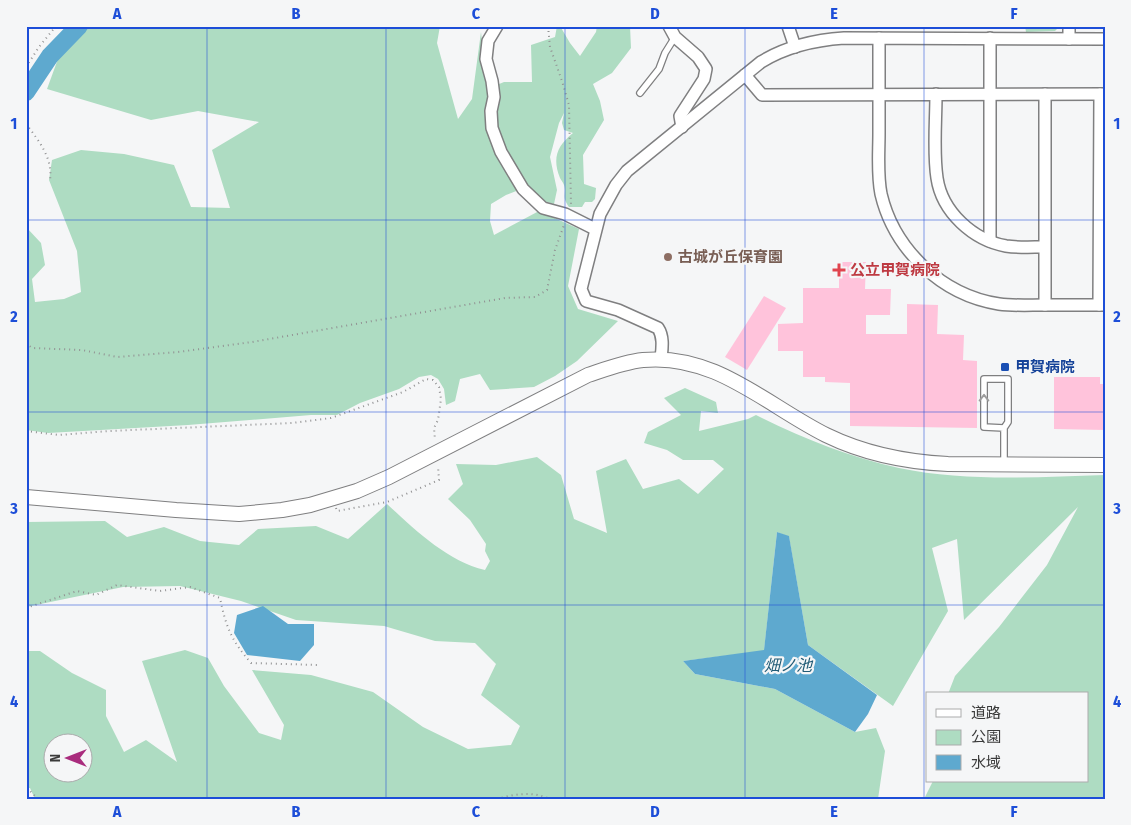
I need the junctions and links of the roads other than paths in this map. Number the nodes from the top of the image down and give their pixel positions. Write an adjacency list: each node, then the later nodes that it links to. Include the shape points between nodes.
1 (497, 26): 20 (street, via 488,40 486,59 494,97 492,128 501,152 523,189 543,208)
2 (669, 26): 6 (street)
3 (788, 26): 11 (street)
4 (1069, 26): 9 (street)
5 (844, 32): 7 (street); 11 (street)
6 (675, 37): 13 (lane, via 659,69); 19 (street, via 698,57 706,69 704,79 680,116)
7 (879, 38): 8 (street); 14 (street)
8 (990, 38): 9 (street); 16 (street)
9 (1069, 39): 10 (street)
10 (1105, 39)
11 (795, 46): 12 (street, via 769,57)
12 (745, 75): 14 (street, via 762,95); 19 (street)
13 (640, 93)
14 (879, 94): 15 (street); 23 (street, via 881,193 892,223 909,251 938,279 972,297 1006,304)
15 (936, 94): 16 (street); 21 (street, via 938,184 957,218)
16 (990, 94): 17 (street); 21 (street)
17 (1045, 94): 18 (street); 22 (street)
18 (1102, 94): 24 (street)
19 (682, 127): 20 (street, via 627,171 607,200)
20 (595, 229): 25 (street, via 581,289 586,301 618,310 658,328 662,339)
21 (990, 241): 22 (street, via 1015,247)
22 (1044, 247): 23 (street)
23 (1045, 305): 24 (street)
24 (1102, 305)
25 (662, 359): 27 (street, via 684,361 716,371 827,435 875,454 926,463); 29 (street, via 622,364 588,376 357,491 282,510 239,514)
26 (1004, 428): 26 (lane, one-way to 26, via 984,427 984,379 1008,379 1008,422); 27 (lane)
27 (1004, 463): 28 (street)
28 (1105, 465)
29 (26, 497)

